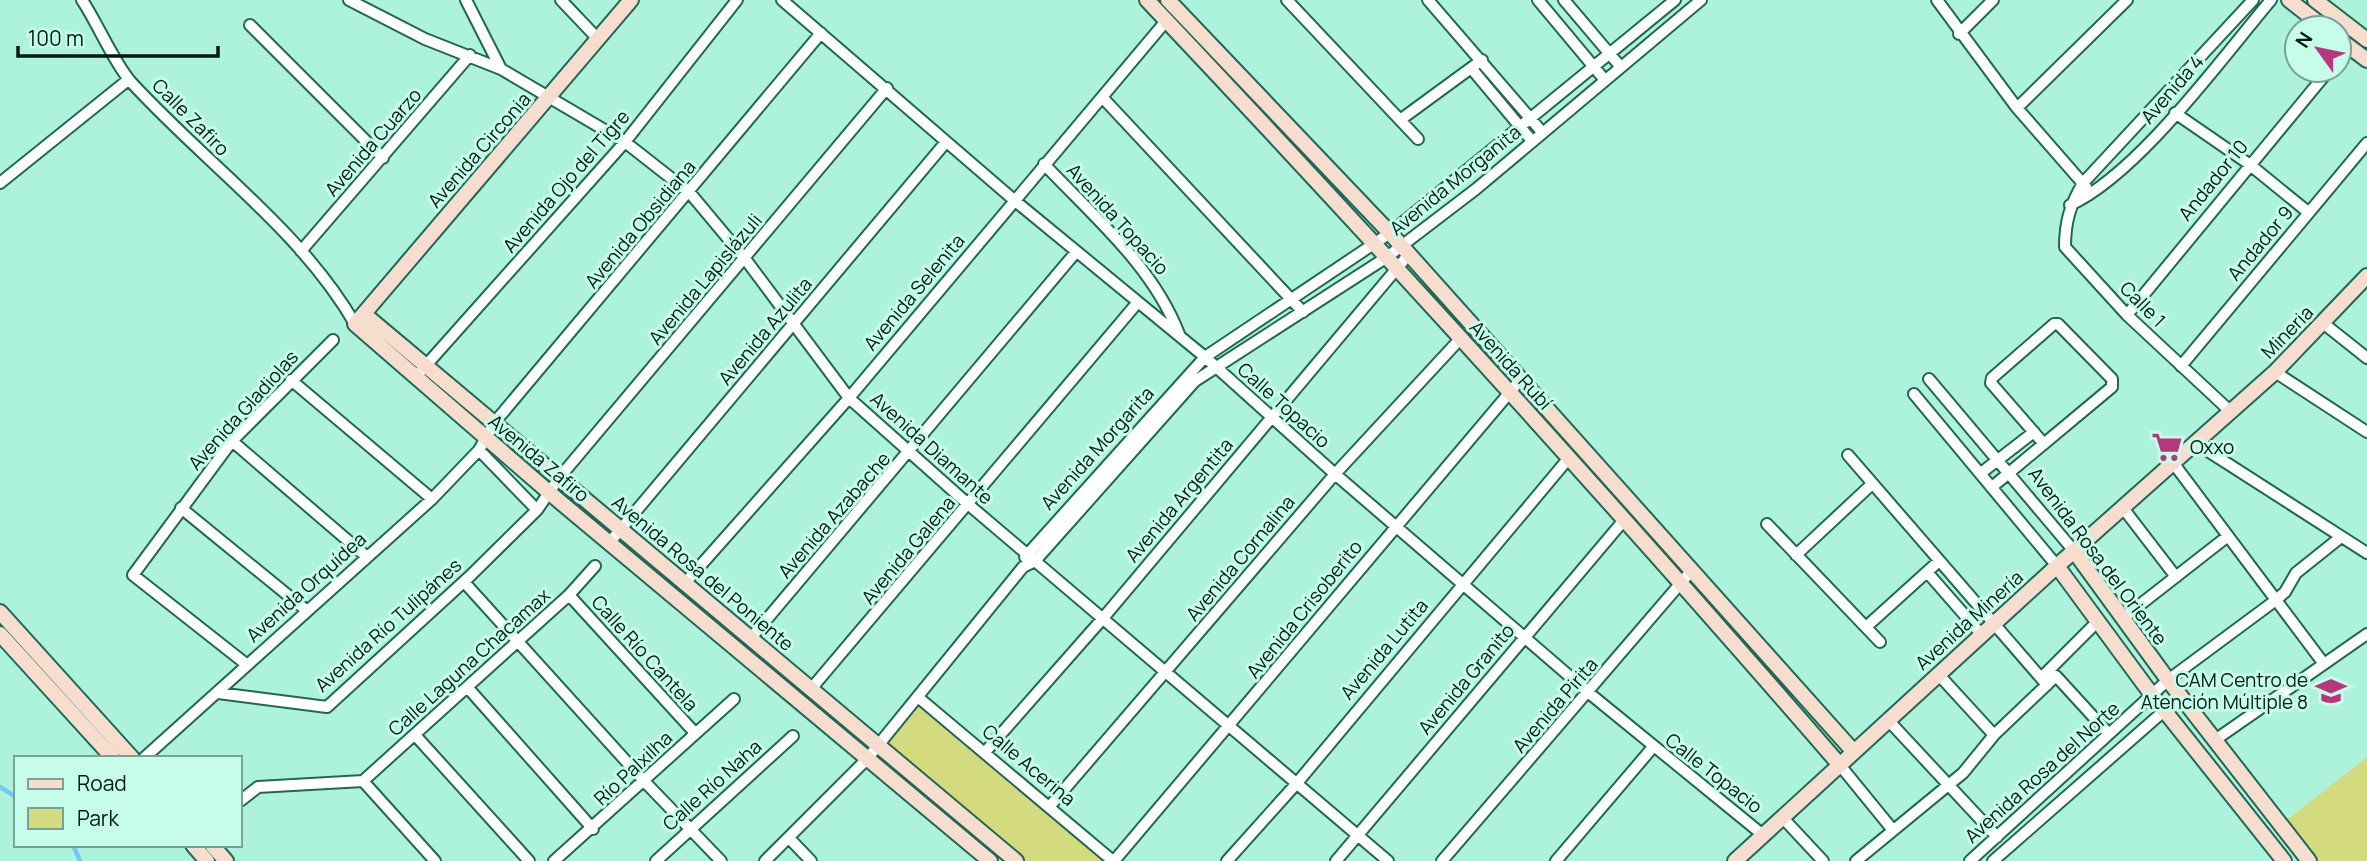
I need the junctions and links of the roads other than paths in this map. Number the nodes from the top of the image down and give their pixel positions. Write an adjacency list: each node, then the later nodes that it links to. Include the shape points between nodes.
1 (82, 0): 39 (street)
2 (349, 0): 23 (street, Avenida Diamante)
3 (466, 0): 37 (street)
4 (561, 0): 29 (street)
5 (631, 0): 29 (street, Avenida Circonia)
6 (737, 0): 54 (street, Avenida Ojo del Tigre)
7 (782, 0): 27 (street, Calle Topacio)
8 (1146, 0): 25 (street, Avenida Rubí)
9 (1168, 0): 46 (street, Avenida Rubí)
10 (1287, 0): 48 (street)
11 (1428, 0): 33 (street)
12 (1538, 0): 34 (street)
13 (1564, 0): 31 (street)
14 (1675, 0): 31 (street, Avenida Morganita)
15 (1702, 0): 35 (street, Avenida Morganita)
16 (1937, 0): 28 (street)
17 (1993, 0): 28 (street)
18 (2127, 0): 44 (street)
19 (2253, 0): 61 (street, Calle 1)
20 (2272, 0): 45 (street, Avenida 4)
21 (2289, 0): 24 (street)
22 (2315, 0): 30 (street)
23 (364, 3): 32 (street, Avenida Diamante, via 425,39)
24 (2307, 14)
25 (1166, 21): 42 (street, Avenida Selenita); 49 (street, Avenida Rubí)
26 (250, 25): 57 (street)
27 (821, 33): 41 (street, Calle Topacio); 62 (street, Avenida Obsidiana)
28 (1959, 34): 44 (street)
29 (598, 39): 43 (street, Avenida Circonia)
30 (2367, 40)
31 (1609, 52): 34 (street, Avenida Morganita); 35 (street)
32 (470, 55): 37 (street, Avenida Diamante); 57 (street, Avenida Cuarzo)
33 (1482, 60): 36 (street); 47 (street)
34 (1594, 65): 38 (street); 47 (street, Avenida Morganita)
35 (1620, 66): 38 (street, Avenida Morganita)
36 (1471, 68): 48 (street); 50 (street)
37 (501, 69): 43 (street, Avenida Diamante)
38 (1605, 79): 51 (street, Avenida Morganita)
39 (128, 80): 60 (street, Calle Zafiro); 70 (street, Calle Zafiro)
40 (2317, 84): 59 (street, Andador 10)
41 (887, 88): 55 (street, Calle Topacio); 72 (street, Avenida Lapislázuli)
42 (1102, 97): 58 (street, Avenida Selenita); 75 (street)
43 (549, 98): 54 (street, Avenida Diamante); 79 (street, Avenida Circonia)
44 (2017, 108): 61 (street)
45 (2175, 113): 59 (street); 63 (street, Avenida 4)
46 (1277, 114): 49 (street); 67 (street, Avenida Rubí)
47 (1531, 117): 50 (street, Avenida Morganita); 51 (street)
48 (1400, 120): 52 (street)
49 (1265, 125): 68 (street, Avenida Rubí)
50 (1520, 126): 53 (street); 67 (street, Avenida Morganita)
51 (1542, 132): 53 (street, Avenida Morganita)
52 (1418, 139)
53 (1532, 141): 69 (street, Avenida Morganita)
54 (625, 142): 62 (street, Avenida Diamante); 87 (street, Avenida Ojo del Tigre)
55 (946, 142): 64 (street, Calle Topacio); 81 (street, Avenida Azulita)
56 (2367, 143): 66 (street, Andador 9)
57 (383, 158): 70 (street, Avenida Cuarzo)
58 (1044, 164): 64 (street, Avenida Selenita); 82 (street, Avenida Topacio, via 1149,276 1169,307)
59 (2249, 164): 66 (street); 78 (street, Andador 10)
60 (0, 183)
61 (2083, 183): 63 (street); 65 (street, Calle 1)
62 (690, 193): 72 (street, Avenida Diamante); 100 (street, Avenida Obsidiana)
63 (2092, 195): 65 (street)
64 (1014, 200): 71 (street, Calle Topacio); 97 (street, Avenida Selenita)
65 (2070, 205): 78 (street, Calle 1, via 2065,247)
66 (2308, 212): 89 (street, Andador 9)
67 (1390, 233): 68 (street, Avenida Morganita); 69 (street, Avenida Rubí)
68 (1375, 243): 73 (street, Avenida Rubí); 75 (street, Avenida Morganita)
69 (1405, 250): 73 (street, Avenida Morganita); 92 (street, Avenida Rubí)
70 (301, 251): 79 (street, Calle Zafiro)
71 (1076, 252): 76 (street, Calle Topacio); 107 (street, Avenida Azabache)
72 (746, 260): 81 (street, Avenida Diamante); 115 (street, Avenida Lapislázuli)
73 (1392, 263): 77 (street, Avenida Morganita); 83 (street, Avenida Rubí); 99 (street, Avenida Argentita)
74 (2367, 276): 80 (street, Mineria)
75 (1291, 299): 77 (street); 85 (street, Avenida Morganita)
76 (1138, 302): 82 (street, Calle Topacio); 120 (street, Avenida Galena)
77 (1303, 312): 88 (street, Avenida Morganita)
78 (2127, 314): 89 (street, Calle 1)
79 (359, 319): 87 (street, Avenida Rosa del Poniente); 91 (street, Avenida Zafiro)
80 (2323, 323): 86 (street); 90 (street, Mineria)
81 (794, 325): 97 (street, Avenida Diamante); 127 (street, Avenida Azulita)
82 (1180, 337): 85 (street, Calle Topacio)
83 (1461, 338): 95 (street, Avenida Rubí); 114 (street, Avenida Cornalina)
84 (333, 340): 94 (street, Avenida Gladiolas)
85 (1205, 357): 88 (street, Calle Topacio); 135 (street, Avenida Morgarita)
86 (2367, 358)
87 (426, 366): 91 (street, Avenida Ojo del Tigre); 100 (street, Avenida Rosa del Poniente)
88 (1215, 366): 99 (street, Calle Topacio); 135 (street, Avenida Morgarita, via 1195,381)
89 (2181, 366): 98 (street, Calle 1)
90 (2275, 372): 98 (street, Mineria); 102 (street)
91 (415, 379): 104 (street, Avenida Zafiro)
92 (1521, 379): 95 (street, Avenida Crisoberito); 139 (street, Avenida Rubí)
93 (1929, 379): 110 (street, Avenida Rosa del Oriente)
94 (291, 380): 103 (street, Avenida Gladiolas); 119 (street)
95 (1510, 391): 109 (street, Avenida Rubí); 126 (street, Avenida Crisoberito)
96 (1914, 394): 112 (street, Avenida Rosa del Oriente)
97 (849, 398): 107 (street, Avenida Diamante); 144 (street, Avenida Selenita)
98 (2231, 412): 106 (street, Avenida Minería)
99 (1271, 418): 114 (street, Calle Topacio); 150 (street, Avenida Argentita)
100 (495, 422): 104 (street, Avenida Obsidiana); 115 (street, Avenida Rosa del Poniente)
101 (2034, 432): 105 (street); 105 (street, via 1991,383 1992,378 2059,324 2113,383); 110 (street)
102 (2367, 432)
103 (232, 442): 121 (street, Avenida Gladiolas); 134 (street)
104 (482, 444): 118 (street, Avenida Zafiro); 119 (street, Avenida Orquídea); 123 (street)
105 (2044, 444): 113 (street)
106 (2197, 444): 111 (street, Avenida Minería); 129 (street)
107 (909, 454): 120 (street, Avenida Diamante); 158 (street, Avenida Azabache)
108 (1848, 455): 116 (street)
109 (1568, 459): 124 (street, Avenida Rubí); 145 (street, Avenida Lutita)
110 (1999, 460): 112 (street); 113 (street, Avenida Rosa del Oriente)
111 (2175, 464): 122 (street, Avenida Minería); 128 (street)
112 (1981, 473): 117 (street, Avenida Rosa del Oriente)
113 (2010, 473): 117 (street); 131 (street, Avenida Rosa del Oriente)
114 (1335, 474): 126 (street, Calle Topacio); 163 (street, Avenida Cornalina)
115 (559, 478): 118 (street, Avenida Lapislázuli); 127 (street, Avenida Rosa del Poniente)
116 (1872, 484): 133 (street); 136 (street)
117 (1992, 487): 138 (street, Avenida Rosa del Oriente)
118 (551, 493): 123 (street, Avenida Río Tulipánes); 130 (street, Avenida Zafiro)
119 (432, 499): 134 (street, Avenida Orquídea)
120 (969, 505): 135 (street, Avenida Diamante); 168 (street, Avenida Galena)
121 (181, 508): 148 (street); 161 (street, Avenida Gladiolas, via 133,575)
122 (2123, 508): 131 (street, Avenida Minería); 141 (street)
123 (537, 510): 142 (street, Avenida Río Tulipánes)
124 (1624, 520): 143 (street, Avenida Rubí); 157 (street, Avenida Granito)
125 (1767, 524): 133 (street)
126 (1395, 527): 145 (street, Calle Topacio); 177 (street, Avenida Crisoberito)
127 (621, 529): 130 (street, Avenida Azulita); 144 (street, Avenida Rosa del Poniente)
128 (2228, 536): 141 (street); 147 (street)
129 (2342, 537): 132 (street); 147 (street, Avenida Rosa del Norte, via 2296,573)
130 (610, 542): 191 (street, Avenida Zafiro)
131 (2074, 551): 138 (street, Avenida Minería); 151 (street, Avenida Rosa del Oriente)
132 (2367, 553)
133 (1796, 555): 153 (street)
134 (367, 557): 148 (street, Avenida Orquídea)
135 (1031, 557): 150 (street, Avenida Diamante); 173 (street, Avenida Morgarita)
136 (1939, 561): 140 (street); 154 (street)
137 (595, 566): 146 (street, Calle Laguna Chacamax)
138 (2057, 566): 152 (street, Avenida Rosa del Oriente); 154 (street, Avenida Minería)
139 (1692, 570): 143 (street, Avenida Pirita); 187 (street, Avenida Rubí)
140 (1927, 572): 153 (street); 154 (street)
141 (2176, 577): 151 (street)
142 (464, 582): 159 (street); 169 (street, Avenida Río Tulipánes, via 327,707)
143 (1681, 582): 170 (street, Avenida Pirita); 192 (street, Avenida Rubí)
144 (685, 583): 158 (street, Avenida Rosa del Poniente)
145 (1462, 583): 157 (street, Calle Topacio); 195 (street, Avenida Lutita)
146 (569, 595): 159 (street, Calle Laguna Chacamax); 178 (street, Calle Río Cantela)
147 (2276, 600): 162 (street); 165 (street, Avenida Rosa del Norte)
148 (306, 610): 161 (street, Avenida Orquídea)
149 (0, 612): 189 (street)
150 (1104, 617): 163 (street, Avenida Diamante); 186 (street, Avenida Argentita)
151 (2123, 618): 165 (street, Avenida Rosa del Oriente)
152 (2098, 621): 166 (street); 171 (street, Avenida Rosa del Oriente)
153 (1866, 627): 160 (street)
154 (1987, 630): 164 (street, Avenida Minería); 166 (street)
155 (0, 634): 188 (street)
156 (2367, 634): 162 (street)
157 (1525, 637): 170 (street, Calle Topacio); 204 (street, Avenida Granito)
158 (751, 638): 168 (street, Avenida Rosa del Poniente)
159 (519, 642): 167 (street, Calle Laguna Chacamax); 194 (street)
160 (1880, 642)
161 (246, 664): 169 (street, Avenida Orquídea)
162 (2324, 664): 183 (street)
163 (1166, 672): 177 (street, Avenida Diamante); 198 (street, Avenida Cornalina)
164 (1938, 675): 176 (street, Avenida Minería); 181 (street)
165 (2168, 680): 171 (street, Avenida Rosa del Norte); 172 (street, Avenida Rosa del Oriente)
166 (2044, 681): 179 (street, via 2056,676); 181 (street)
167 (468, 688): 180 (street, Calle Laguna Chacamax); 202 (street)
168 (811, 689): 184 (street, Avenida Rosa del Poniente)
169 (218, 693): 190 (street, Avenida Orquídea)
170 (1589, 693): 185 (street, Calle Topacio); 224 (street, Avenida Pirita)
171 (2152, 695): 175 (street, Avenida Rosa del Oriente); 179 (street, Avenida Rosa del Norte)
172 (2181, 696): 175 (street, Avenida Rosa del Norte); 183 (street, Avenida Rosa del Oriente)
173 (919, 698): 184 (street, Avenida Morgarita); 186 (street, Calle Acerina)
174 (734, 699): 178 (street, Río Palxilha)
175 (2165, 711): 230 (street, Avenida Rosa del Norte); 231 (street, Avenida Rosa del Oriente)
176 (1888, 720): 187 (street, Avenida Minería); 196 (street)
177 (1229, 727): 195 (street, Avenida Diamante); 220 (street, Avenida Crisoberito)
178 (695, 733): 194 (street, Río Palxilha)
179 (2109, 734): 207 (street, Avenida Rosa del Norte)
180 (415, 735): 193 (street, Calle Laguna Chacamax); 212 (street)
181 (1994, 735): 196 (street)
182 (793, 736): 201 (street, Calle Río Naha)
183 (2215, 740): 232 (street, Avenida Rosa del Oriente)
184 (878, 746): 191 (street, Avenida Morgarita); 200 (street, Avenida Rosa del Poniente)
185 (1653, 747): 205 (street, Calle Topacio); 225 (street)
186 (986, 751): 198 (street, Calle Acerina)
187 (1854, 751): 192 (street, Avenida Minería)
188 (111, 756)
189 (130, 756)
190 (146, 756)
191 (867, 759): 206 (street, Avenida Zafiro); 208 (street, Avenida Morgarita)
192 (1839, 764): 199 (street, Avenida Minería); 203 (street)
193 (363, 781): 197 (street, via 258,787); 211 (street)
194 (644, 781): 201 (street); 202 (street, Río Palxilha)
195 (1297, 783): 204 (street, Avenida Diamante); 221 (street, Avenida Lutita)
196 (1949, 786): 203 (street); 207 (street)
197 (242, 799)
198 (1050, 806): 220 (street, Calle Acerina)
199 (1782, 817): 205 (street, Avenida Minería); 227 (street)
200 (971, 824): 206 (street); 219 (street, Avenida Rosa del Poniente)
201 (690, 828): 214 (street, Calle Río Naha); 215 (street)
202 (593, 829): 213 (street, Río Palxilha)
203 (1892, 829): 228 (street)
204 (1359, 835): 222 (street, Avenida Granito); 223 (street, Avenida Diamante)
205 (1763, 835): 226 (street, Avenida Minería)
206 (960, 836): 218 (street, Avenida Zafiro)
207 (1997, 837): 229 (street, Avenida Rosa del Norte)
208 (789, 838): 216 (street, Avenida Morgarita); 217 (street)
209 (205, 850): 210 (street)
210 (226, 861)
211 (435, 861)
212 (529, 861)
213 (554, 861)
214 (656, 861)
215 (721, 861)
216 (765, 861)
217 (811, 861)
218 (990, 861)
219 (1016, 861)
220 (1114, 861)
221 (1227, 861)
222 (1336, 861)
223 (1388, 861)
224 (1442, 861)
225 (1556, 861)
226 (1735, 861)
227 (1823, 861)
228 (1856, 861)
229 (1970, 861)
230 (1993, 861)
231 (2284, 861)
232 (2309, 861)

